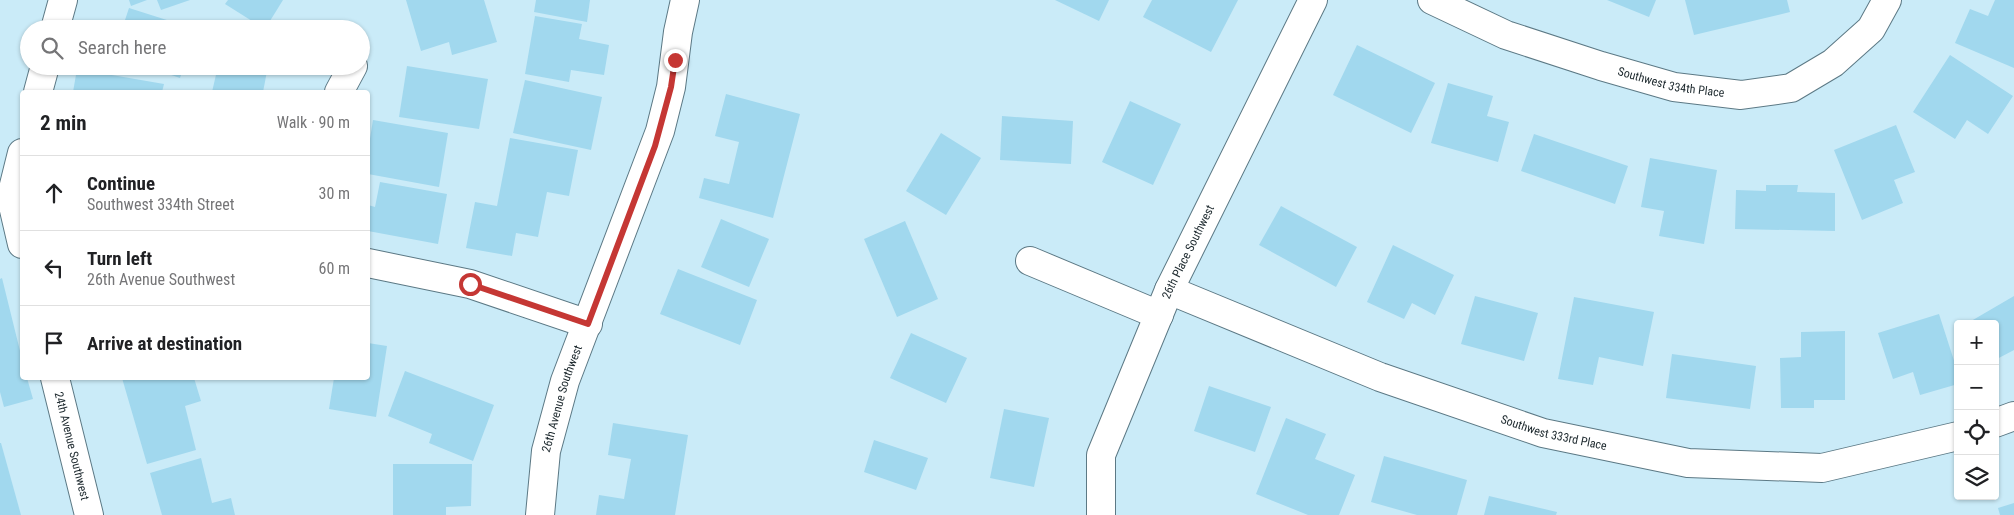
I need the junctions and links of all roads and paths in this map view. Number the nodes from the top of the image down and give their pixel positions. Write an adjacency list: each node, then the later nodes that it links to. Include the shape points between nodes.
1 (62, 0): 6 (street)
2 (685, 0): 17 (street, 26th Avenue Southwest, via 671,87 660,131)
3 (1313, 0): 16 (street, 26th Place Southwest)
4 (1432, 0): 5 (street, Southwest 334th Place, via 1506,35 1601,66 1674,87 1741,95 1791,88 1833,63 1871,29)
5 (1887, 0)
6 (57, 20)
7 (43, 75): 9 (street)
8 (348, 75): 10 (street)
9 (39, 90)
10 (340, 90)
11 (20, 161): 12 (street)
12 (11, 197): 13 (street)
13 (20, 235)
14 (1030, 261): 16 (street, Southwest 333rd Place)
15 (370, 263): 17 (street, via 470,284)
16 (1164, 303): 21 (street, Southwest 333rd Place, via 1534,430 1688,463 1822,468); 24 (street, 26th Place Southwest, via 1102,455)
17 (588, 324): 23 (street, 26th Avenue Southwest, via 565,381 546,451)
18 (55, 380): 22 (street, 24th Avenue Southwest)
19 (2014, 416): 20 (street)
20 (1999, 422)
21 (1954, 437)
22 (89, 515)
23 (540, 515)
24 (1101, 515)

